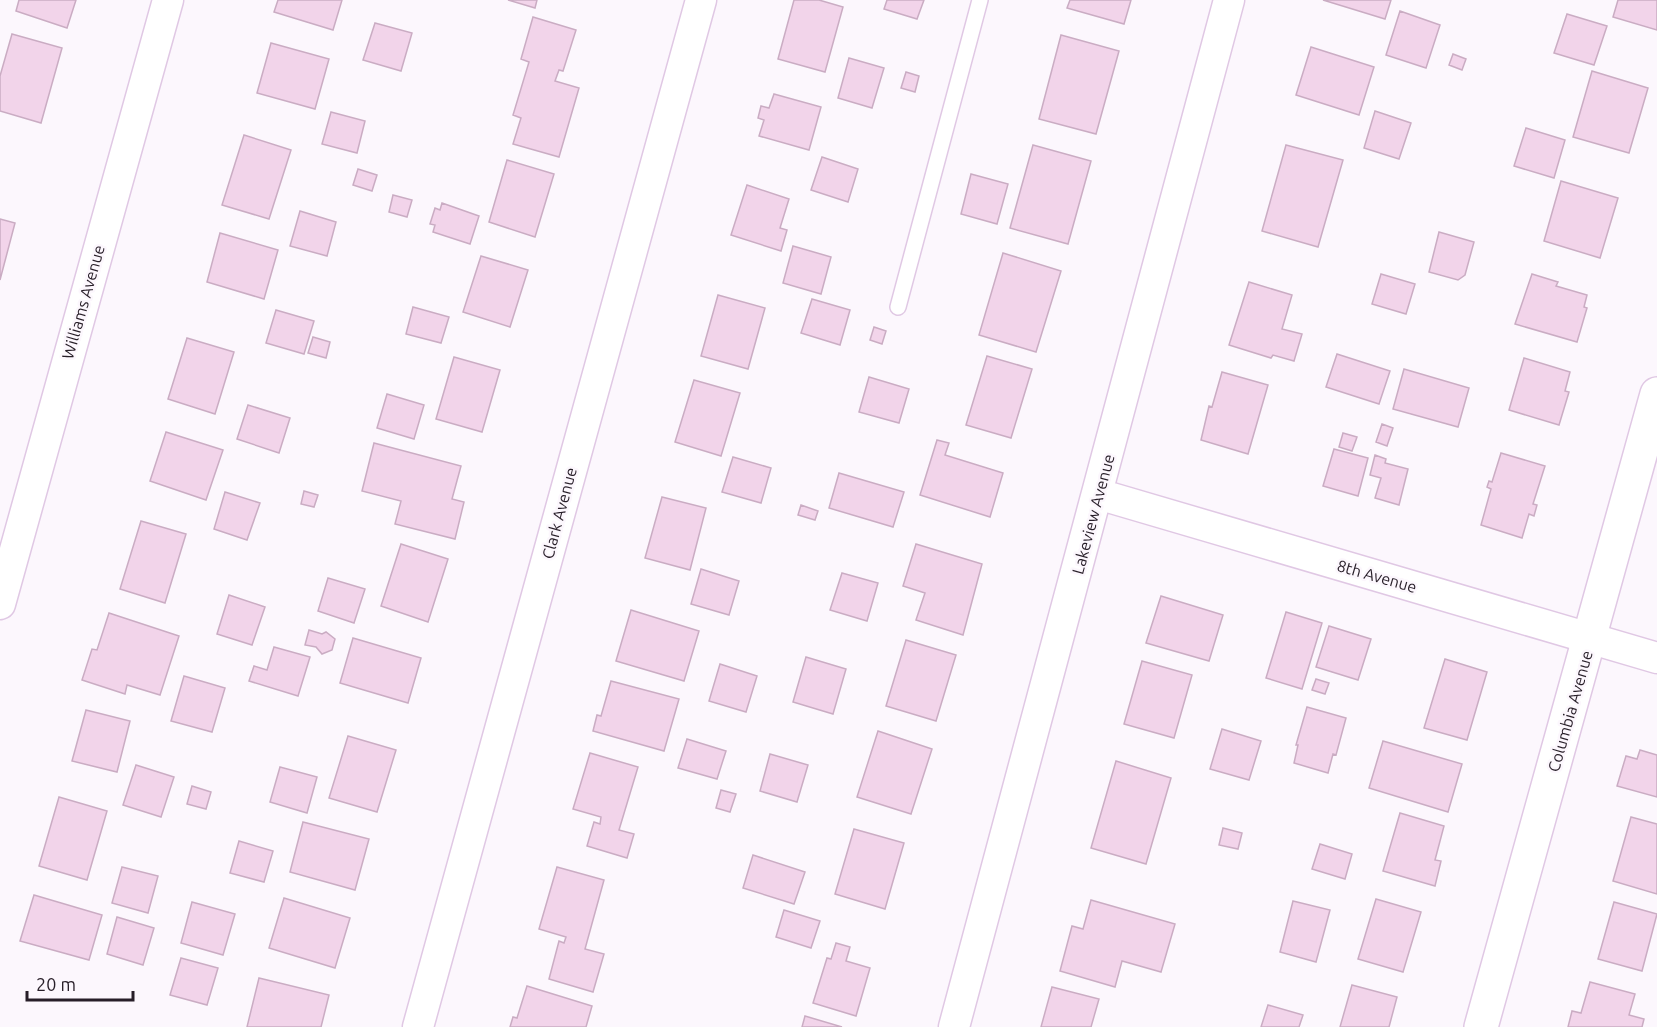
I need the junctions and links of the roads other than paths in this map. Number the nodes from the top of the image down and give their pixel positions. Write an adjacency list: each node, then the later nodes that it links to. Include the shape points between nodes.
1 (168, 0): 8 (street, Williams Avenue)
2 (701, 0): 12 (street, Clark Avenue)
3 (980, 0): 5 (lane)
4 (1229, 0): 7 (street, Lakeview Avenue)
5 (898, 306)
6 (1657, 394): 10 (street, Columbia Avenue)
7 (1098, 494): 10 (street, 8th Avenue); 13 (street, Lakeview Avenue)
8 (6, 558): 9 (street, Williams Avenue)
9 (0, 604)
10 (1590, 638): 11 (street, 8th Avenue); 14 (street, Columbia Avenue)
11 (1657, 658)
12 (418, 1027)
13 (954, 1027)
14 (1481, 1027)

